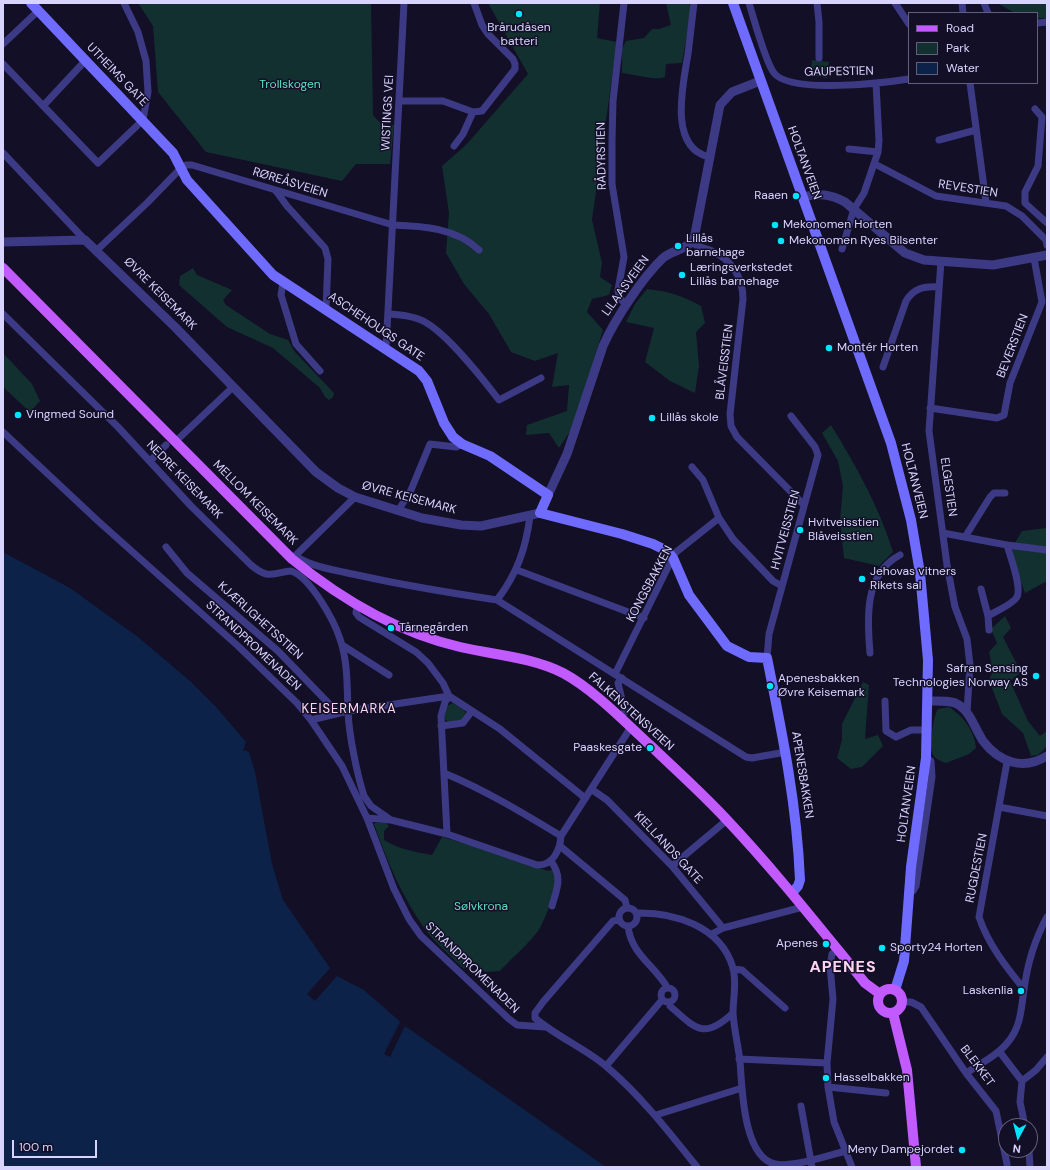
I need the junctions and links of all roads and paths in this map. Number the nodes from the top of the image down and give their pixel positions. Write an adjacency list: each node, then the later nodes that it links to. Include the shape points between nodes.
1 (124, 3): 24 (street, via 138,32 146,60 148,92)
2 (404, 3): 20 (street, WISTINGS VEI)
3 (474, 3): 23 (street, via 482,25 515,64 515,69 482,111)
4 (624, 3): 54 (street, RÅDYRSTIEN, via 613,101 612,184 624,257 618,290 619,297)
5 (694, 3): 31 (street, via 680,106 689,143 697,153)
6 (733, 3): 17 (main road, HOLTANVEIEN)
7 (749, 3): 18 (street, GAUPESTIEN, via 771,69 778,77 807,85)
8 (817, 3): 13 (street)
9 (895, 3): 11 (street)
10 (35, 7): 12 (street); 14 (main road, UTHEIMS GATE)
11 (908, 22)
12 (3, 44)
13 (819, 58)
14 (86, 61): 21 (street); 24 (main road, UTHEIMS GATE)
15 (3, 64): 21 (street)
16 (908, 79): 18 (street, GAUPESTIEN)
17 (760, 81): 31 (street, via 732,92 723,100 718,111); 35 (main road, HOLTANVEIEN)
18 (876, 83): 29 (street)
19 (970, 84): 25 (street)
20 (400, 101): 23 (street, via 443,101); 39 (street, WISTINGS VEI)
21 (43, 106): 24 (street, via 98,163)
22 (1035, 108): 38 (street, via 1042,117 1038,166 1025,192 1025,203)
23 (473, 112): 27 (street, via 463,134)
24 (143, 120): 33 (main road, UTHEIMS GATE, via 173,153)
25 (976, 130): 26 (street); 36 (street)
26 (939, 140)
27 (454, 146)
28 (849, 149): 29 (street)
29 (878, 152): 32 (street)
30 (3, 153): 40 (street)
31 (709, 157): 43 (street)
32 (875, 164): 36 (street, REVESTIEN, via 936,196); 37 (street, via 864,193)
33 (181, 168): 34 (street, RØREÅSVEIEN, via 192,165); 45 (street); 51 (main road, ASCHEHOUGS GATE, via 187,180 272,275)
34 (276, 191): 39 (street, RØREÅSVEIEN); 55 (street, via 325,248 328,259)
35 (803, 197): 37 (street, via 818,193 835,196); 102 (main road, HOLTANVEIEN, via 881,412 912,520 924,602)
36 (986, 202): 41 (street, REVESTIEN, via 1006,206 1022,216)
37 (854, 209): 44 (street); 49 (street, via 905,253 924,260)
38 (1047, 223)
39 (393, 225): 46 (street, via 421,226 459,235); 57 (street, WISTINGS VEI)
40 (85, 240): 42 (street); 45 (street, ØVRE KEISEMARK)
41 (1047, 241)
42 (3, 242)
43 (692, 242): 54 (street, LILAASVEIEN, via 664,257); 73 (street, BLÅVEISSTIEN, via 725,259 736,271 742,287 743,300 731,403 731,426 737,437)
44 (842, 248)
45 (97, 250): 62 (street, ØVRE KEISEMARK)
46 (479, 250)
47 (1047, 255): 48 (street)
48 (1034, 258): 49 (street, via 993,265); 53 (street, BEVERSTIEN)
49 (941, 261): 52 (street, ELGESTIEN)
50 (3, 268): 66 (main road, MELLOM KEISEMARK)
51 (283, 283): 55 (main road, ASCHEHOUGS GATE); 60 (street, via 281,295 296,344)
52 (939, 287): 59 (street, via 916,289 911,293); 63 (street, ELGESTIEN)
53 (1045, 302): 63 (street, BEVERSTIEN, via 1015,368 1006,410 1000,418)
54 (626, 305): 71 (street, LILAASVEIEN, via 603,346 567,454)
55 (326, 309): 58 (main road, ASCHEHOUGS GATE)
56 (3, 314): 68 (street, NEDRE KEISEMARK)
57 (389, 314): 58 (street, WISTINGS VEI); 61 (street, via 426,322 453,346 498,400)
58 (386, 349): 67 (main road, ASCHEHOUGS GATE, via 423,375 449,432)
59 (883, 367)
60 (320, 371)
61 (541, 378)
62 (233, 387): 66 (street); 72 (street, ØVRE KEISEMARK, via 316,472)
63 (930, 408): 78 (street, ELGESTIEN, via 929,431)
64 (791, 416): 73 (street, HVITVEISSTIEN, via 815,447 818,455)
65 (3, 432): 108 (street, STRANDPROMENADEN, via 238,646)
66 (171, 443): 68 (street); 84 (main road, MELLOM KEISEMARK)
67 (462, 444): 71 (main road, ASCHEHOUGS GATE, via 490,456); 74 (street, via 456,448 430,444 411,490)
68 (150, 461): 94 (street, NEDRE KEISEMARK, via 262,574 291,571 308,582 318,595)
69 (692, 467): 77 (street, via 703,480)
70 (1005, 493): 79 (street, via 994,493 990,497)
71 (548, 495): 75 (main road, LILAASVEIEN)
72 (355, 497): 74 (street, ØVRE KEISEMARK); 84 (street)
73 (804, 505): 87 (street, HVITVEISSTIEN)
74 (398, 510): 76 (street, ØVRE KEISEMARK, via 445,523 472,526)
75 (540, 513): 76 (street, ØVRE KEISEMARK); 85 (main road, via 653,544 667,551)
76 (530, 516): 86 (street)
77 (719, 518): 85 (street, KONGSBAKKEN, via 679,548); 87 (street, via 750,559)
78 (943, 533): 79 (street); 105 (street, ELGESTIEN, via 954,607 967,639 970,665)
79 (965, 537): 80 (street)
80 (1007, 545): 82 (street); 91 (street, via 1018,584 1018,593 1014,601)
81 (166, 547): 106 (street, KJÆRLIGHETSSTIEN, via 187,573 278,651)
82 (1047, 550)
83 (900, 555): 95 (street, via 879,574 874,584 867,618)
84 (293, 557): 89 (street, MELLOM KEISEMARK, via 355,575); 90 (main road, FALKENSTENSVEIEN)
85 (673, 558): 92 (street, KONGSBAKKEN); 96 (main road, via 689,595 727,646 749,657)
86 (517, 570): 89 (street); 92 (street)
87 (782, 586): 96 (street, HVITVEISSTIEN, via 767,645)
88 (981, 589): 91 (street)
89 (497, 600): 97 (street)
90 (357, 606): 100 (street, via 356,613 359,617 416,652 428,663); 107 (main road, FALKENSTENSVEIEN, via 391,624 427,638 527,661 561,672 575,680)
91 (988, 616): 93 (street)
92 (644, 618): 97 (street, KONGSBAKKEN)
93 (989, 630)
94 (342, 645): 98 (street); 103 (street, NEDRE KEISEMARK)
95 (870, 653)
96 (767, 658): 112 (main road, APENESBAKKEN)
97 (615, 674): 99 (street)
98 (389, 675)
99 (622, 678): 107 (street, via 618,683 624,712); 112 (street, via 746,757)
100 (449, 696): 103 (street); 104 (street); 109 (street, via 443,707)
101 (885, 701): 111 (street, via 886,731 896,737 911,730)
102 (929, 701): 105 (street, via 958,704); 111 (main road, HOLTANVEIEN)
103 (348, 711): 106 (street); 121 (street, NEDRE KEISEMARK, via 364,796 371,806)
104 (472, 711): 109 (street, via 463,723); 117 (street, via 500,729)
105 (967, 712): 114 (street, via 983,741)
106 (338, 713): 108 (street)
107 (620, 718): 110 (main road, FALKENSTENSVEIEN)
108 (311, 720): 120 (street, STRANDPROMENADEN, via 342,766)
109 (441, 726): 115 (street)
110 (631, 727): 116 (street); 122 (main road, FALKENSTENSVEIEN)
111 (928, 730): 142 (main road, HOLTANVEIEN, via 908,891 904,961)
112 (786, 752): 128 (main road, APENESBAKKEN, via 797,828 799,868 798,886)
113 (1047, 756): 114 (street, via 1040,761 1025,764)
114 (1007, 762): 118 (street, RUGDESTIEN)
115 (444, 773): 123 (street); 124 (street, via 500,800)
116 (591, 789): 117 (street); 127 (street, KIELLANDS GATE, via 607,800)
117 (585, 798): 124 (street)
118 (999, 807): 119 (street); 141 (street, RUGDESTIEN, via 979,917 984,932 1008,970)
119 (1047, 816)
120 (367, 818): 121 (street); 149 (street, STRANDPROMENADEN, via 394,889 408,919 421,936 512,1022 528,1027)
121 (391, 820): 123 (street)
122 (727, 820): 127 (street); 128 (main road, FALKENSTENSVEIEN)
123 (447, 834): 126 (street, via 537,865)
124 (561, 836): 125 (street)
125 (560, 846): 126 (street); 131 (street, via 625,900)
126 (548, 863): 129 (street, via 557,870 558,879)
127 (672, 866): 136 (street, KIELLANDS GATE)
128 (792, 893): 130 (main road, FALKENSTENSVEIEN)
129 (552, 906)
130 (803, 907): 136 (street); 138 (main road, FALKENSTENSVEIEN)
131 (627, 908): 132 (street); 134 (street, via 621,912)
132 (636, 913): 135 (street, via 633,925); 137 (street, via 650,912 678,918)
133 (1047, 918): 141 (street, via 1039,933)
134 (620, 920): 135 (street); 149 (street, via 613,921 535,1013 535,1018)
135 (628, 926): 140 (street, via 636,950)
136 (723, 928): 137 (street)
137 (712, 934): 139 (street)
138 (837, 949): 143 (main road, FALKENSTENSVEIEN, via 865,983); 153 (street, via 832,954 830,966 833,999)
139 (733, 968): 146 (street, via 742,970); 147 (street)
140 (667, 987): 144 (street, via 660,993); 144 (street, via 673,990 675,995 673,999)
141 (1024, 989): 150 (street, via 1019,1023 1008,1043)
142 (895, 990): 143 (main road, via 888,989); 145 (main road)
143 (880, 994): 148 (main road, via 877,1001 880,1008)
144 (666, 1001): 147 (street, via 694,1027 703,1029 721,1024); 154 (street)
145 (902, 1002): 148 (main road, via 899,1009); 155 (street, BLEKKET, via 911,1002 921,1007)
146 (785, 1008)
147 (733, 1013): 152 (street)
148 (893, 1013): 168 (main road, via 908,1075)
149 (545, 1027): 154 (street)
150 (998, 1051): 155 (street); 156 (street)
151 (1047, 1057): 156 (street)
152 (739, 1059): 153 (street); 158 (street)
153 (827, 1063): 157 (street)
154 (606, 1066): 161 (street)
155 (966, 1074): 165 (street, BLEKKET, via 996,1111)
156 (1022, 1081): 162 (street, via 1020,1102)
157 (828, 1087): 159 (street); 163 (street, via 834,1122)
158 (742, 1088): 161 (street); 164 (street, via 749,1130 761,1157 776,1165)
159 (886, 1093)
160 (801, 1106): 164 (street)
161 (656, 1115): 166 (street)
162 (1023, 1118)
163 (846, 1151): 164 (street); 167 (street)
164 (812, 1164)
165 (1007, 1164)
166 (697, 1167)
167 (852, 1167)
168 (916, 1167)

